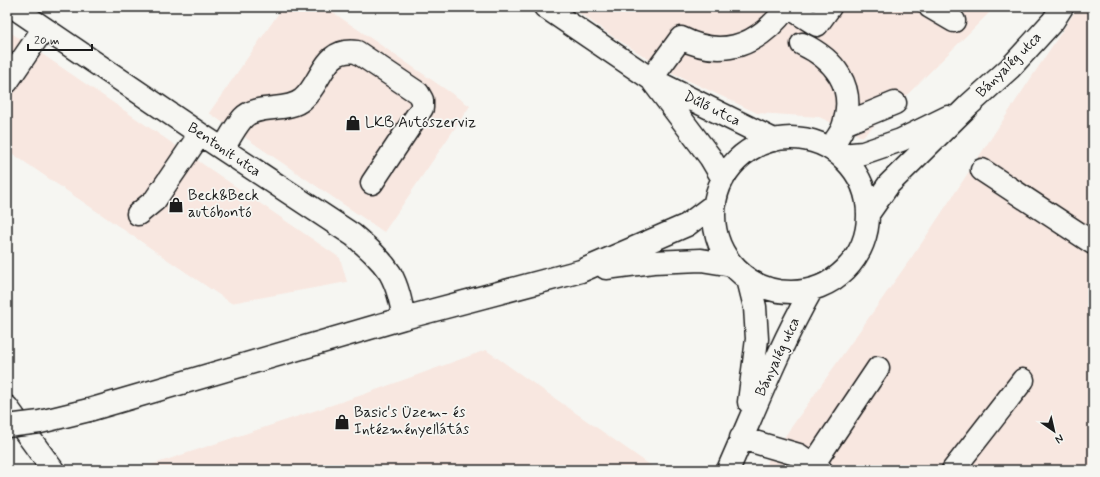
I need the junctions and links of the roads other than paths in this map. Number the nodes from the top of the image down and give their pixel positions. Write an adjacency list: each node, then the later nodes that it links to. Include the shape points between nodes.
1 (13, 7): 8 (street, Bentonit utca)
2 (545, 7): 10 (street, Dűlő utca)
3 (788, 7): 4 (street, via 818,26); 10 (street, via 765,31 733,48 704,47 681,38)
4 (830, 7)
5 (930, 7): 7 (street)
6 (1062, 7): 13 (street, Bányalég utca, via 1053,21 1010,68)
7 (954, 21)
8 (44, 28): 11 (street); 15 (street, Bentonit utca)
9 (802, 44): 14 (street, via 823,56 842,78 847,98)
10 (651, 79): 16 (street, Dűlő utca); 20 (street, Dűlő utca)
11 (7, 82)
12 (895, 103): 14 (street)
13 (969, 104): 18 (street, Bányalég utca, via 901,140 863,153); 24 (street, Bányalég utca, via 889,184)
14 (844, 124): 18 (street)
15 (200, 134): 17 (street, Bentonit utca); 23 (street, via 155,200)
16 (774, 140): 18 (street, Bányalég utca, via 812,140); 20 (street, Bányalég utca, via 753,147 736,161)
17 (223, 149): 21 (street, via 243,117 253,112 294,105 303,100 330,60 337,54 356,52 418,93 422,100 422,108); 29 (street, Bentonit utca, via 353,235 372,251 390,274)
18 (835, 152): 24 (street, Bányalég utca, via 855,172 865,192)
19 (982, 170): 25 (street)
20 (723, 178): 22 (street, Bányalég utca)
21 (372, 183)
22 (715, 204): 26 (street, via 687,225); 27 (street, Bányalég utca, via 715,226 721,246)
23 (138, 214)
24 (868, 214): 28 (street, Bányalég utca, via 866,234 846,269 831,281)
25 (1093, 243)
26 (581, 271): 27 (street, via 652,262 701,260); 29 (street)
27 (740, 272): 28 (street, Bányalég utca, via 768,288 790,292); 34 (street, Bányalég utca, via 755,307 757,339)
28 (812, 289): 34 (street, Bányalég utca, via 774,362)
29 (404, 318): 33 (street, bridge, via 89,410 40,422)
30 (878, 368): 35 (street)
31 (1023, 380): 38 (street)
32 (7, 407): 36 (street)
33 (7, 426)
34 (743, 432): 35 (street, via 799,455); 37 (street, Bányalég utca)
35 (817, 467)
36 (53, 470)
37 (728, 470)
38 (953, 470)

